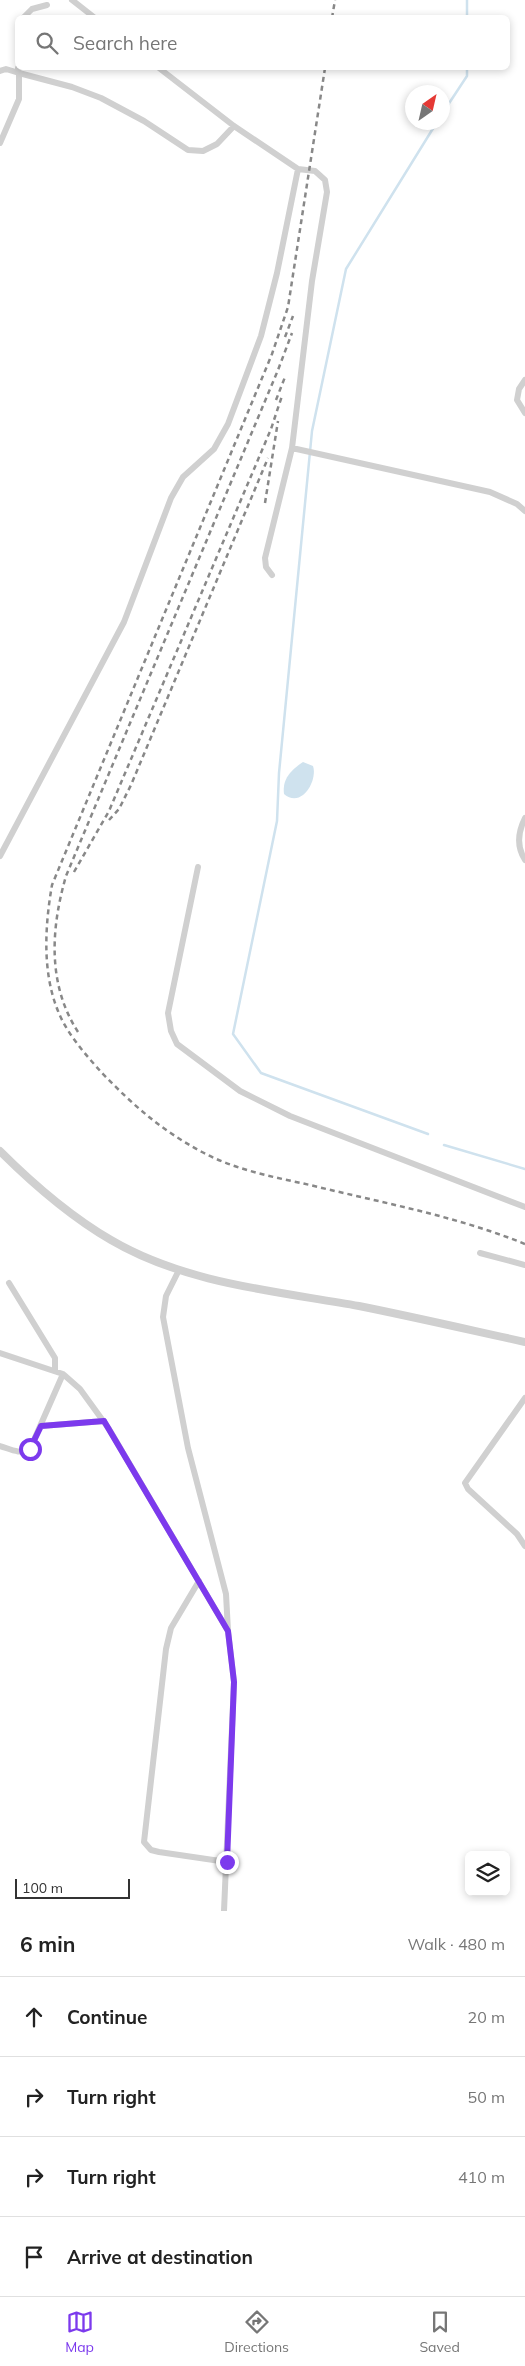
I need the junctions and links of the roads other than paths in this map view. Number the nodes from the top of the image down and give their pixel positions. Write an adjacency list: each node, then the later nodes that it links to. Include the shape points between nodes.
1 (72, 0): 4 (street)
2 (47, 5): 3 (street, via 32,9)
3 (26, 15)
4 (91, 15)
5 (15, 70): 8 (street)
6 (18, 70): 9 (street, via 101,98 188,150 204,151 217,144); 10 (street, via 19,99)
7 (162, 70): 9 (street)
8 (0, 71)
9 (234, 126): 11 (street)
10 (0, 143)
11 (298, 169): 14 (street, via 322,175 327,192 312,281); 18 (street, via 261,336 228,424 214,449 183,477 171,498 124,622)
12 (525, 380): 13 (street, via 517,400)
13 (525, 413)
14 (292, 448): 15 (street, via 490,492); 16 (street, via 265,558 266,567)
15 (525, 511)
16 (272, 575)
17 (525, 818): 19 (street, via 519,835 520,852)
18 (0, 856)
19 (525, 860)
20 (198, 867): 22 (street, via 168,1013 177,1044 240,1091 290,1116)
21 (0, 1151): 25 (street, via 62,1208 113,1241)
22 (525, 1206)
23 (480, 1253): 24 (street)
24 (525, 1265)
25 (179, 1270): 27 (street, via 229,1283); 37 (street, via 166,1296 164,1317 188,1448 226,1594)
26 (9, 1283): 29 (street, via 54,1358)
27 (525, 1342)
28 (0, 1353): 29 (street)
29 (55, 1371): 30 (street)
30 (63, 1374): 32 (street, via 80,1389); 33 (street)
31 (525, 1398): 35 (street, via 465,1484 518,1534)
32 (104, 1421): 33 (street); 36 (street)
33 (41, 1426): 34 (street, via 30,1449 25,1452)
34 (0, 1446)
35 (525, 1546)
36 (199, 1581): 37 (street); 38 (street, via 171,1628 166,1649 144,1842 151,1850 159,1852)
37 (228, 1631): 38 (street, via 234,1682)
38 (227, 1862): 39 (street)
39 (224, 1911)

